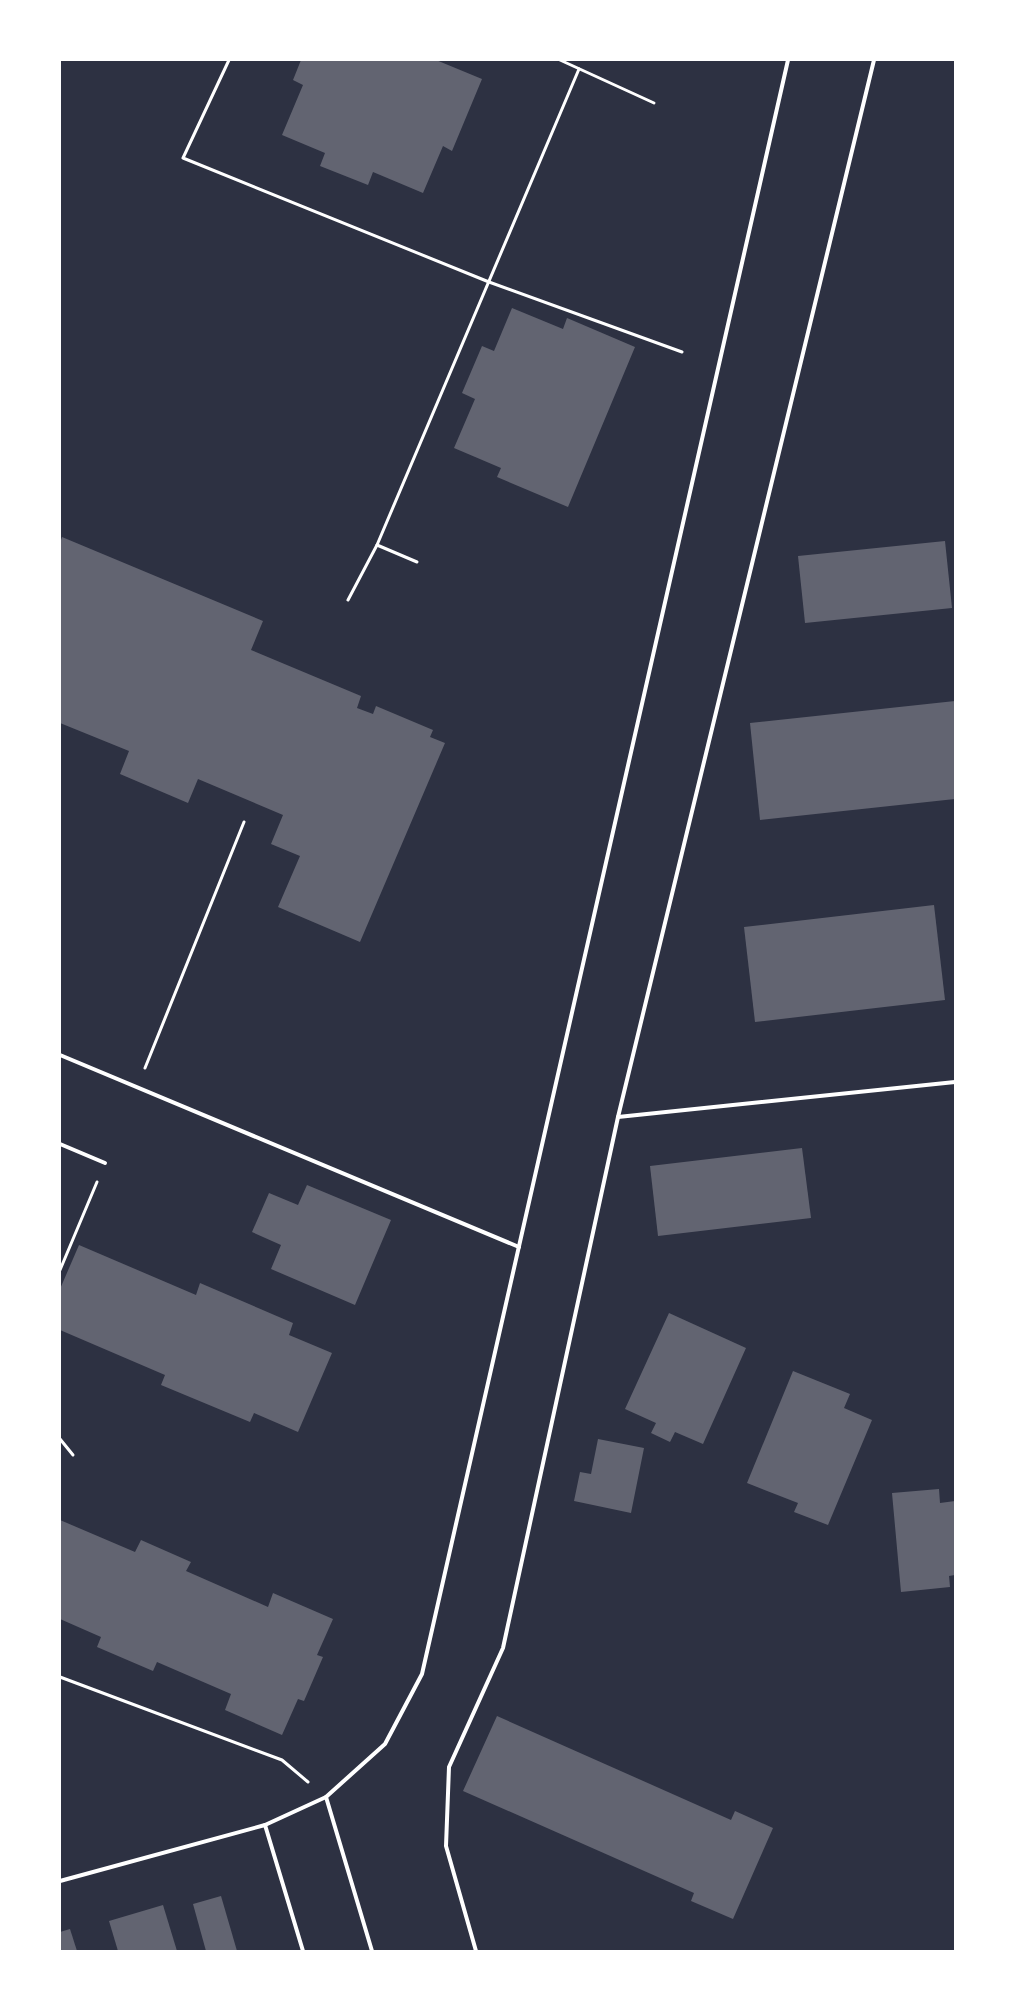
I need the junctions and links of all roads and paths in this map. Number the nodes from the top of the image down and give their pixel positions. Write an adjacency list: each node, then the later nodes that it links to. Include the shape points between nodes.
1 (229, 60): 7 (path, via 184,158)
2 (560, 60): 5 (path)
3 (788, 60): 19 (lane)
4 (874, 60): 16 (lane)
5 (579, 69): 6 (path); 7 (path)
6 (654, 103)
7 (488, 282): 8 (path); 9 (path)
8 (682, 352)
9 (376, 545): 10 (path); 11 (path)
10 (417, 562)
11 (348, 600)
12 (244, 822): 15 (path)
13 (60, 1055): 15 (lane)
14 (955, 1082): 16 (lane)
15 (137, 1087): 19 (lane)
16 (618, 1117): 29 (lane, via 503,1648 449,1767 446,1846)
17 (60, 1144): 18 (lane)
18 (105, 1163): 20 (path)
19 (519, 1247): 24 (lane, via 422,1674 384,1744)
20 (60, 1270)
21 (60, 1439): 22 (path)
22 (73, 1454)
23 (60, 1676): 24 (path, via 282,1760)
24 (326, 1797): 25 (lane); 28 (lane)
25 (265, 1825): 26 (lane); 27 (lane)
26 (60, 1881)
27 (302, 1951)
28 (372, 1951)
29 (476, 1951)

